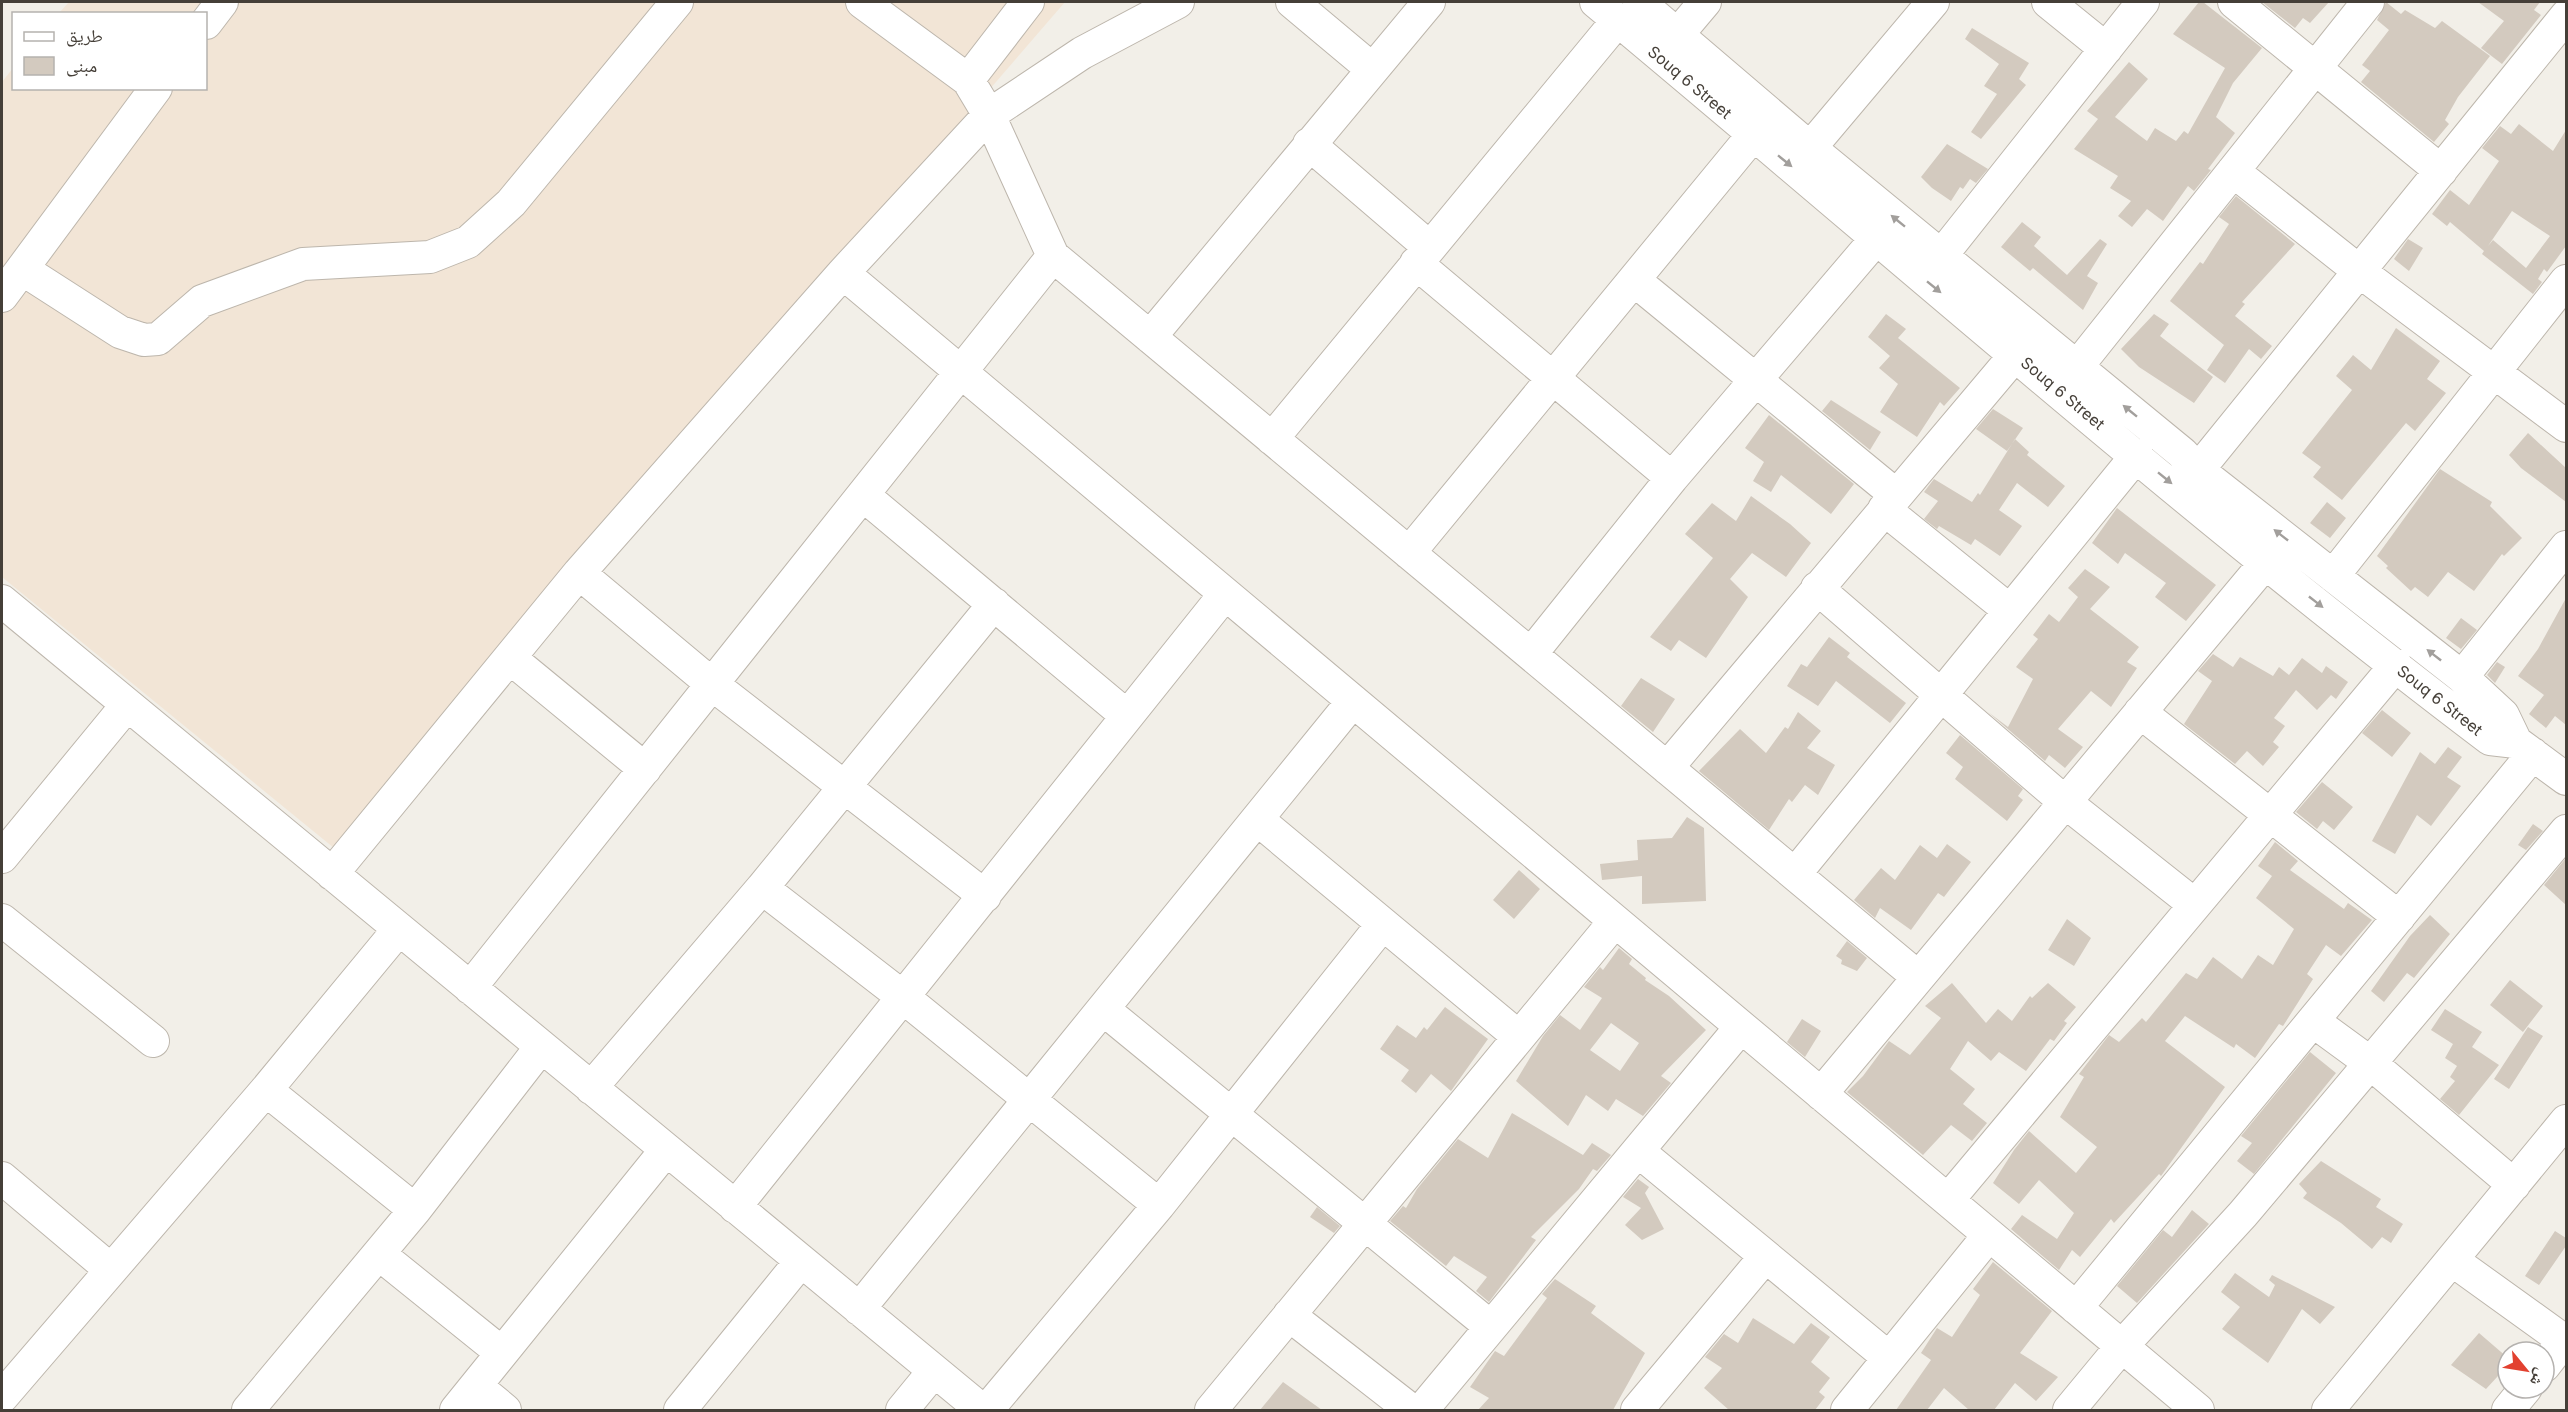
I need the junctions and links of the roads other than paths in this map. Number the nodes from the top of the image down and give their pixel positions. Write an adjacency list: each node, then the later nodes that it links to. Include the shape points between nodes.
1 (222, 2): 16 (street)
2 (678, 2): 33 (street, via 511,203 468,242 430,257 303,264 202,301 158,339 144,340 120,332)
3 (862, 2): 21 (street)
4 (1028, 2): 21 (street)
5 (1179, 2): 23 (street, via 1082,53)
6 (1292, 2): 20 (street)
7 (1429, 2): 20 (street)
8 (1705, 2): 17 (street)
9 (1933, 2): 26 (street)
10 (2048, 2): 18 (street)
11 (2144, 2): 18 (street)
12 (2234, 2): 19 (street)
13 (2368, 2): 19 (street)
14 (1618, 8): 17 (street, Souq 6 Street); 24 (street, Souq 6 Street); 30 (street)
15 (2566, 16): 28 (street)
16 (207, 22)
17 (1678, 34): 26 (street, Souq 6 Street)
18 (2106, 49): 32 (street)
19 (2316, 67): 27 (street); 28 (street)
20 (1372, 69): 25 (street)
21 (968, 80): 23 (street)
22 (155, 90): 33 (street)
23 (989, 115): 31 (street); 35 (street)
24 (1753, 135): 29 (street, Souq 6 Street, one-way to 29); 36 (street)
25 (1309, 144): 30 (street); 39 (street)
26 (1810, 148): 32 (street, Souq 6 Street, one-way to 26)
27 (2233, 171): 34 (street); 41 (street)
28 (2441, 171): 34 (street)
29 (1876, 238): 40 (street, Souq 6 Street, one-way to 40); 45 (street)
30 (1422, 255): 44 (street); 47 (street)
31 (1053, 256): 39 (street); 43 (street)
32 (1941, 256): 41 (street, Souq 6 Street)
33 (22, 269): 38 (street)
34 (2360, 272): 42 (street); 49 (street)
35 (843, 273): 43 (street); 56 (street)
36 (1634, 280): 44 (street); 45 (street)
37 (2565, 285): 42 (street)
38 (2, 296)
39 (1150, 337): 47 (street)
40 (2016, 354): 48 (street, Souq 6 Street); 52 (street)
41 (2076, 368): 49 (street, Souq 6 Street, one-way to 41)
42 (2494, 372): 46 (street); 57 (street)
43 (961, 373): 51 (street); 59 (street)
44 (1551, 378): 50 (street); 54 (street)
45 (1756, 379): 50 (street); 52 (street)
46 (2566, 426)
47 (1272, 439): 54 (street)
48 (2137, 455): 55 (street, Souq 6 Street, one-way to 55); 62 (street)
49 (2198, 470): 57 (street, Souq 6 Street, one-way to 49)
50 (1672, 478): 63 (street)
51 (863, 495): 61 (street); 67 (street)
52 (1890, 502): 58 (street); 62 (street)
53 (2566, 547): 66 (street)
54 (1409, 553): 63 (street)
55 (2266, 562): 65 (street, Souq 6 Street, one-way to 65); 71 (street)
56 (579, 573): 64 (street); 67 (street)
57 (2333, 576): 66 (street, Souq 6 Street, one-way to 57)
58 (1816, 588): 68 (street); 74 (street)
59 (1225, 594): 69 (street); 72 (street)
60 (2, 601): 70 (street)
61 (994, 604): 72 (street); 77 (street)
62 (2009, 610): 68 (street)
63 (1531, 654): 74 (street)
64 (510, 658): 75 (street); 83 (street)
65 (2396, 665): 73 (street, Souq 6 Street, via 2490,739); 79 (street)
66 (2462, 677): 73 (street, Souq 6 Street, via 2503,714)
67 (713, 685): 75 (street); 77 (street)
68 (1940, 694): 78 (street); 84 (street)
69 (1353, 701): 80 (street); 90 (street)
70 (127, 705): 82 (street); 83 (street)
71 (2140, 712): 78 (street); 79 (street)
72 (1127, 716): 86 (street)
73 (2524, 748): 76 (street); 88 (street)
74 (1667, 768): 84 (street)
75 (645, 769): 94 (street)
76 (2566, 779)
77 (845, 787): 85 (street); 86 (street)
78 (2065, 802): 87 (street); 93 (street)
79 (2270, 815): 87 (street); 88 (street)
80 (1257, 819): 91 (street); 96 (street)
81 (2566, 831): 102 (street)
82 (2, 857)
83 (332, 874): 92 (street)
84 (1795, 874): 93 (street)
85 (762, 888): 95 (street); 103 (street)
86 (985, 896): 95 (street)
87 (2194, 906): 113 (street)
88 (2398, 917): 97 (street)
89 (2, 920): 100 (street)
90 (1615, 921): 98 (street); 99 (street)
91 (1382, 926): 99 (street); 107 (street)
92 (399, 929): 94 (street); 104 (street)
93 (1918, 977): 105 (street)
94 (470, 988): 101 (street)
95 (903, 997): 106 (street); 115 (street)
96 (1103, 1010): 106 (street); 107 (street)
97 (2313, 1021): 102 (street); 124 (street)
98 (1741, 1027): 105 (street); 110 (street)
99 (1520, 1037): 117 (street)
100 (153, 1041)
101 (542, 1047): 103 (street); 116 (street)
102 (2369, 1062): 112 (street); 129 (street, via 2244,1214)
103 (591, 1088): 109 (street)
104 (266, 1090): 116 (street); 123 (street)
105 (1821, 1094): 113 (street)
106 (1029, 1100): 114 (street); 125 (street)
107 (1231, 1112): 114 (street); 117 (street)
108 (2566, 1120): 112 (street)
109 (666, 1150): 115 (street); 131 (street)
110 (1638, 1151): 120 (street); 127 (street)
111 (2, 1178): 123 (street)
112 (2514, 1185): 121 (street)
113 (1948, 1200): 118 (street)
114 (1159, 1205): 142 (street)
115 (735, 1207): 122 (street)
116 (415, 1210): 119 (street)
117 (1365, 1224): 126 (street); 127 (street)
118 (1989, 1235): 124 (street); 132 (street)
119 (379, 1254): 131 (street); 136 (street)
120 (1765, 1257): 132 (street); 146 (street)
121 (2452, 1260): 128 (street); 150 (street)
122 (801, 1261): 125 (street); 139 (street)
123 (111, 1270): 135 (street)
124 (2076, 1308): 129 (street)
125 (859, 1309): 133 (street)
126 (1289, 1315): 143 (street); 144 (street)
127 (1491, 1327): 145 (street)
128 (2566, 1340): 130 (street)
129 (2122, 1346): 148 (street); 149 (street)
130 (2556, 1352)
131 (502, 1353): 134 (street)
132 (1889, 1358): 147 (street)
133 (934, 1371): 140 (street); 141 (street)
134 (476, 1386): 137 (street); 138 (street)
135 (2, 1397)
136 (248, 1410)
137 (456, 1410)
138 (506, 1410)
139 (680, 1410)
140 (902, 1410)
141 (982, 1410)
142 (987, 1410)
143 (1212, 1410)
144 (1411, 1410)
145 (1422, 1410)
146 (1637, 1410)
147 (1846, 1410)
148 (2069, 1410)
149 (2198, 1410)
150 (2328, 1410)

